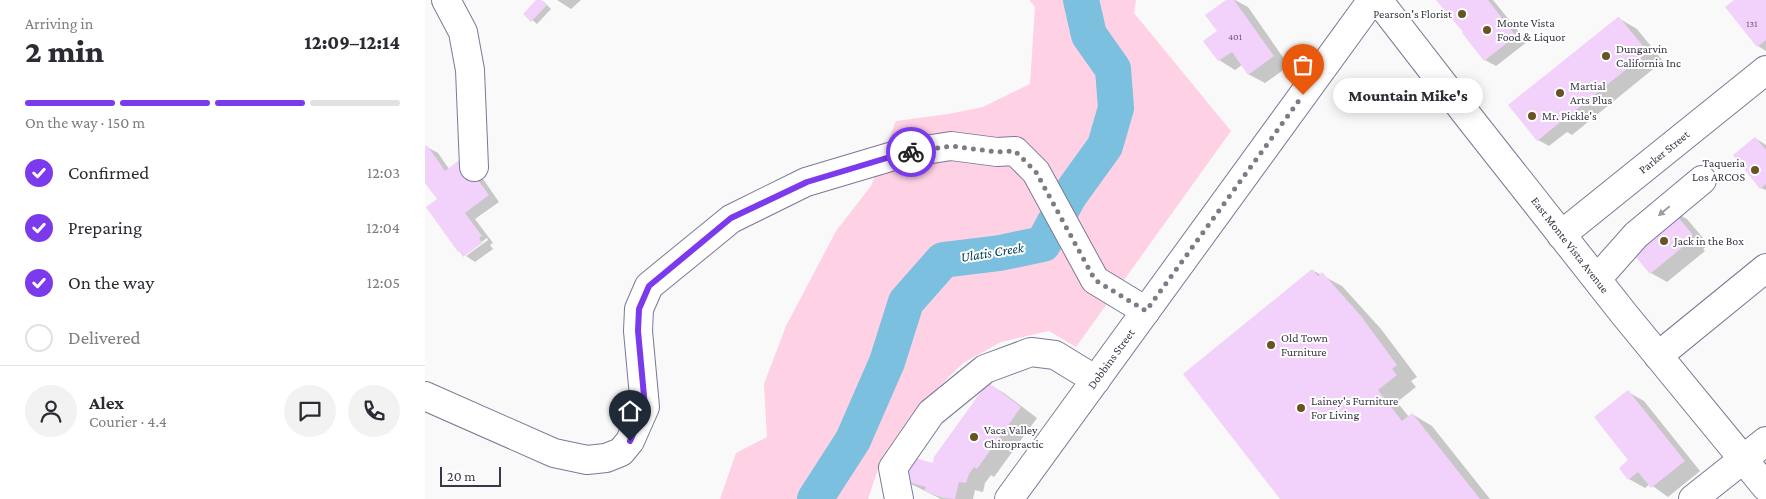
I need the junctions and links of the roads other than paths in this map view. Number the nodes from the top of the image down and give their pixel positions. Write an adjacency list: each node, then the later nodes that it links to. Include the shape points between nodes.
1 (446, 0): 5 (street, via 463,32 469,70)
2 (1372, 0): 10 (street, Dobbins Street)
3 (1379, 0): 7 (street, East Monte Vista Avenue)
4 (1766, 70): 7 (street, Parker Street)
5 (474, 167)
6 (1702, 180): 9 (street, one-way to 9, via 1636,235)
7 (1561, 235): 9 (street, East Monte Vista Avenue)
8 (1766, 268): 11 (street)
9 (1597, 280): 11 (street, East Monte Vista Avenue)
10 (1146, 311): 12 (street, Dobbins Street); 13 (street, via 1095,280 1036,172 1015,151 951,146 900,154 807,182 731,218 649,286 639,309 638,331 645,407 630,441 621,452 587,460 553,454)
11 (1658, 356): 15 (street, East Monte Vista Avenue)
12 (1096, 380): 17 (street, via 1055,355 1031,352 985,369 931,413 893,468); 18 (street, Dobbins Street)
13 (425, 396)
14 (1766, 442): 15 (street)
15 (1744, 459): 16 (street, East Monte Vista Avenue); 19 (street)
16 (1766, 487)
17 (899, 499)
18 (1009, 499)
19 (1693, 499)

